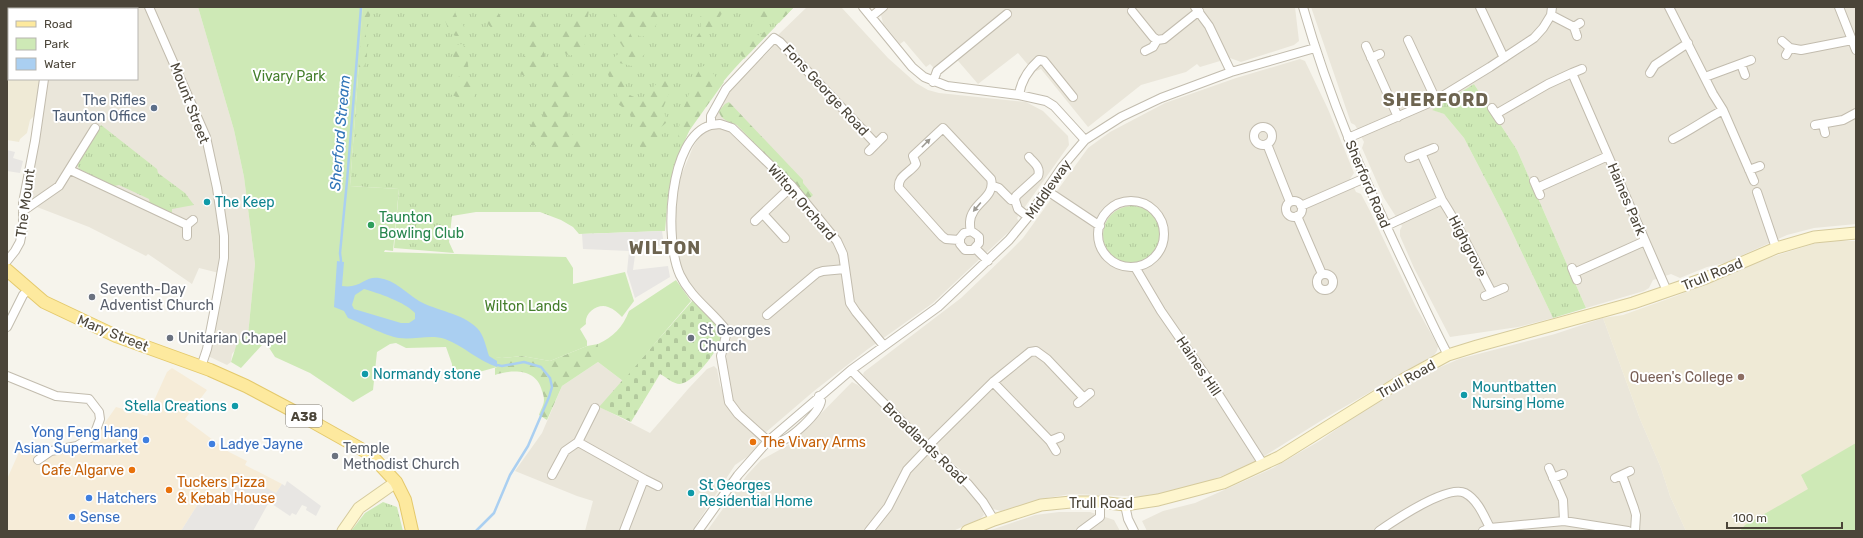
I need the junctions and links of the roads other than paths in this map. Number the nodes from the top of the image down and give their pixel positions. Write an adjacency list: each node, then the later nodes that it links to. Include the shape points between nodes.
1 (149, 7): 101 (street, Mount Street, via 206,137 224,236 224,258 207,349)
2 (863, 7): 12 (street)
3 (883, 7): 12 (street)
4 (1303, 7): 20 (street, Sherford Road)
5 (1480, 7): 25 (street)
6 (1669, 7): 18 (street)
7 (1839, 7): 16 (street)
8 (1197, 9): 14 (street, via 1164,38); 29 (street, via 1210,26)
9 (1131, 11): 14 (street)
10 (1551, 11): 13 (street, via 1577,25); 25 (street, via 1543,28 1534,38)
11 (1007, 14): 35 (street, via 937,71)
12 (871, 17): 35 (street, via 912,67)
13 (1577, 36)
14 (1157, 40): 22 (street, via 1152,49)
15 (1408, 40): 38 (street)
16 (1852, 40): 17 (street, via 1788,52); 21 (street)
17 (1782, 41)
18 (1688, 43): 31 (street, via 1655,65); 33 (street)
19 (1366, 46): 24 (street)
20 (1315, 48): 29 (street, Middleway); 47 (street, Sherford Road)
21 (1856, 50)
22 (1145, 51)
23 (1380, 54): 24 (street)
24 (1371, 58): 42 (street)
25 (1504, 58): 38 (street)
26 (1751, 60): 27 (street)
27 (1741, 64): 32 (street); 33 (street)
28 (1582, 69): 30 (street)
29 (1231, 72): 49 (street, Middleway, via 1140,106)
30 (1572, 73): 41 (street); 55 (street, Haines Park)
31 (1650, 73)
32 (1745, 75)
33 (1705, 77): 39 (street)
34 (44, 80): 72 (street, The Mount)
35 (933, 82): 36 (street)
36 (1019, 95): 37 (street, via 1021,82 1039,60 1044,61); 49 (street, via 1046,101 1054,106)
37 (1073, 97)
38 (1436, 100): 42 (street)
39 (1723, 110): 48 (street); 60 (street)
40 (1856, 113): 45 (street, via 1843,120 1819,125)
41 (1496, 114)
42 (1398, 117): 47 (street)
43 (711, 125): 50 (street, Fons George Road, via 711,116 726,89 774,38); 63 (street, Wilton Orchard, via 720,124 732,128); 108 (street, via 698,130 693,136 677,174 670,222 672,238 678,269 686,287 727,331 721,356 729,402 738,414)
44 (96, 128): 59 (street)
45 (1825, 133)
46 (883, 137): 50 (street, Fons George Road)
47 (1348, 138): 61 (street, Sherford Road)
48 (1673, 139)
49 (1085, 140): 66 (street, Middleway, via 1071,154)
50 (876, 144): 53 (street, Fons George Road)
51 (1267, 144): 70 (street)
52 (1434, 148): 54 (street)
53 (869, 151)
54 (1421, 153): 57 (street); 69 (street, Highgrove)
55 (1608, 156): 65 (street, Haines Park); 84 (street, Haines Park)
56 (1029, 157): 68 (street, via 1038,167 1038,176 1016,196)
57 (1410, 158)
58 (1760, 166): 60 (street)
59 (70, 170): 72 (street, via 59,186); 81 (street, via 190,223)
60 (1749, 170): 62 (street)
61 (1365, 178): 71 (street); 78 (street, Sherford Road)
62 (1754, 181)
63 (792, 186): 73 (street); 90 (street, Wilton Orchard, via 837,241 843,254)
64 (993, 186): 68 (street, via 999,188 1011,200); 79 (street, one-way to 79, via 970,216); 83 (street, one-way to 64, via 946,239 942,236 899,188 901,178 916,164 913,156 944,128 991,179)
65 (1537, 188)
66 (1046, 190): 75 (street, Middleway); 77 (street)
67 (1758, 192): 86 (street)
68 (1015, 200): 75 (street, via 1018,209)
69 (1442, 200): 78 (street, Highgrove); 94 (street, Highgrove, via 1458,224 1489,294)
70 (1290, 202): 71 (street, via 1296,201); 74 (street, via 1286,212 1289,216)
71 (1301, 206): 74 (street, via 1301,212)
72 (23, 210): 87 (street, The Mount, via 20,242)
73 (763, 214): 76 (street); 82 (street)
74 (1297, 216): 92 (street)
75 (1028, 217): 88 (street, Middleway)
76 (755, 221)
77 (1100, 226): 89 (street, via 1100,243 1109,259); 89 (street, via 1112,207 1127,202 1144,204 1159,216 1163,226 1162,246 1157,255 1147,263)
78 (1386, 226): 100 (street, Sherford Road)
79 (972, 231): 83 (street, via 964,233); 85 (street, via 980,240)
80 (1856, 233): 86 (street, Trull Road, via 1814,237)
81 (187, 236)
82 (785, 238)
83 (959, 240): 85 (street, via 965,250)
84 (1645, 241): 93 (street, Haines Park); 96 (street, Haines Park)
85 (976, 248): 88 (street)
86 (1776, 248): 96 (street, Trull Road)
87 (7, 261)
88 (988, 261): 99 (street, Middleway, via 938,307)
89 (1135, 267): 114 (street, Haines Hill)
90 (845, 269): 97 (street, via 817,273); 99 (street, Wilton Orchard, via 850,303)
91 (7, 270): 95 (main road, A38)
92 (1322, 274)
93 (1574, 274)
94 (1504, 288)
95 (29, 289): 98 (street, via 23,295); 101 (main road, Mary Street / A38, via 44,302 80,320)
96 (1667, 292): 100 (street, Trull Road)
97 (767, 315)
98 (7, 327)
99 (884, 346): 102 (street, Middleway)
100 (1448, 355): 114 (street, Trull Road, via 1404,379 1279,457)
101 (201, 367): 121 (main road, A38, via 246,386 348,440 370,454)
102 (851, 370): 108 (street, Middleway); 111 (street, Broadlands Road)
103 (7, 376): 113 (street, via 56,396 89,399 98,412 100,419 90,438 78,446 51,451)
104 (993, 382): 105 (street, via 1030,352 1036,351); 109 (street); 111 (street)
105 (1084, 398)
106 (595, 408): 110 (street)
107 (1060, 437): 109 (street)
108 (770, 440): 132 (street, Middleway, via 738,475)
109 (1050, 441): 112 (street)
110 (578, 442): 118 (street, via 565,451); 120 (street)
111 (928, 447): 125 (street, Broadlands Road, via 968,484); 133 (street, via 907,470 888,507)
112 (1056, 451)
113 (38, 460)
114 (1263, 464): 124 (street, Trull Road, via 1223,483 1158,500)
115 (1549, 468): 119 (street)
116 (1630, 471): 139 (street, via 1618,476 1634,508)
117 (1563, 474): 119 (street)
118 (552, 475)
119 (1553, 478): 126 (street, via 1563,500)
120 (644, 479): 122 (street); 131 (street)
121 (396, 482): 129 (street, via 359,508); 130 (main road, A38, via 405,500)
122 (658, 486)
123 (1100, 502): 124 (street, Trull Road); 125 (street, Trull Road, via 1041,505); 135 (street, via 1100,517)
124 (1125, 505): 136 (street, via 1128,520)
125 (994, 520): 134 (street, Trull Road)
126 (1564, 521): 127 (street); 128 (street)
127 (1602, 529): 138 (street)
128 (1487, 530): 137 (street, via 1484,516 1471,497 1464,492 1451,491 1404,514)
129 (343, 531)
130 (412, 531)
131 (624, 531)
132 (698, 531)
133 (869, 531)
134 (967, 531)
135 (1081, 531)
136 (1134, 531)
137 (1379, 531)
138 (1628, 531)
139 (1635, 531)

